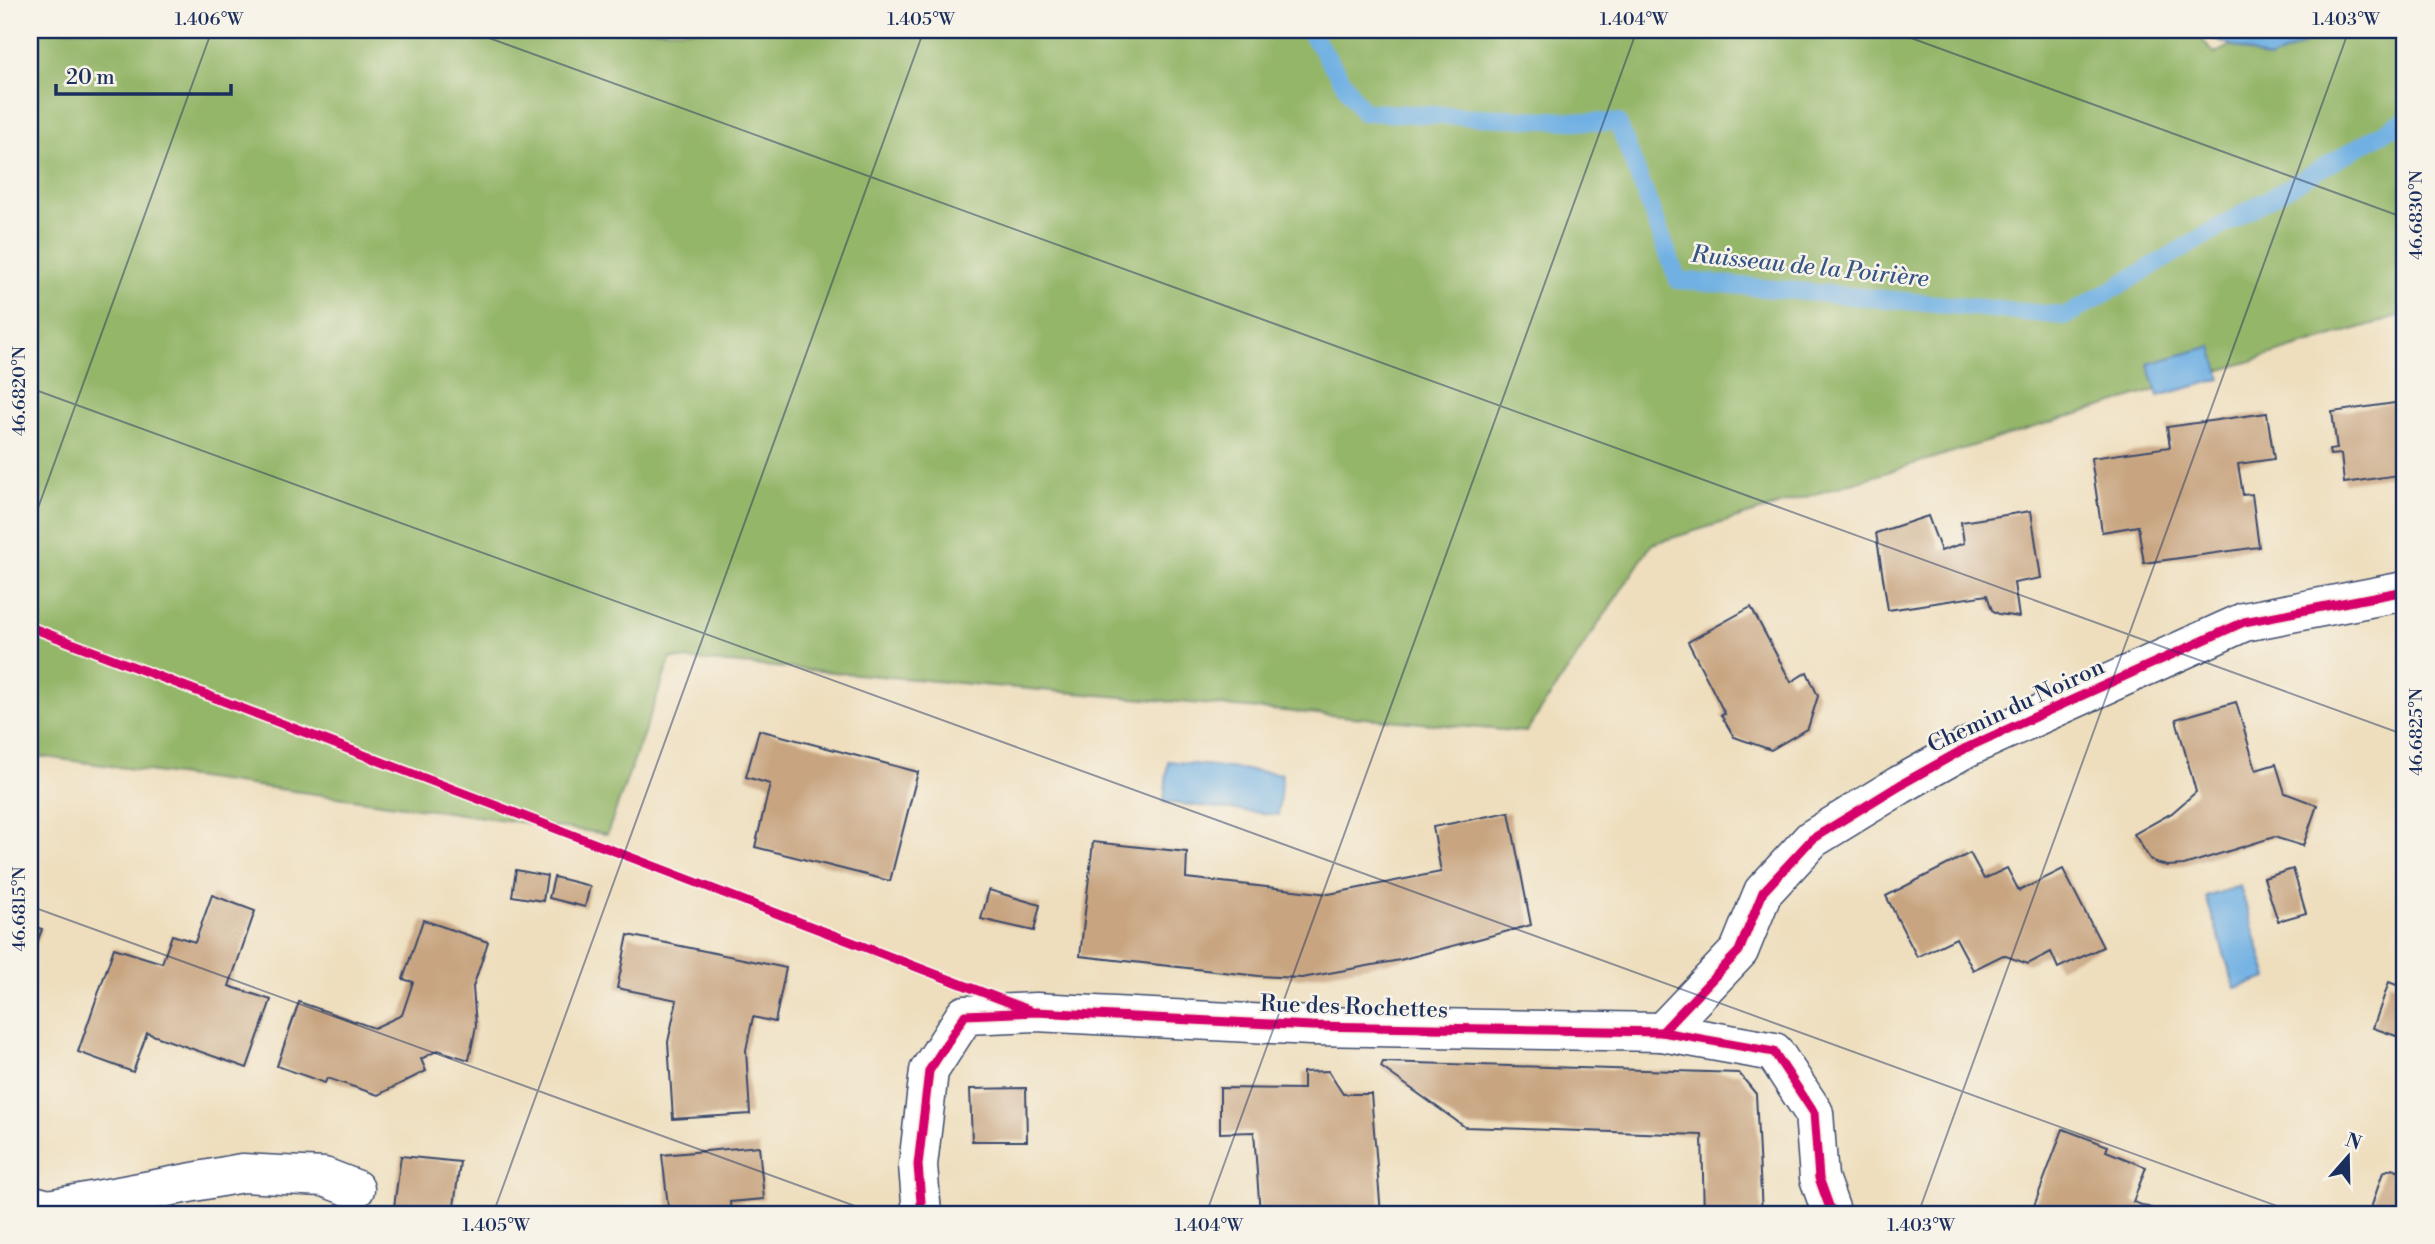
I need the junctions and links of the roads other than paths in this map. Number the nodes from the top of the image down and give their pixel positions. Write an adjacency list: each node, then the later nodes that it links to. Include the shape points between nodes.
1 (2405, 591): 2 (street, Chemin du Noiron, via 2244,622 1966,748 1900,785 1812,839 1763,892 1739,951)
2 (1662, 1032): 5 (street, Rue des Rochettes, via 1311,1026 1036,1012 965,1016 929,1070 918,1165); 6 (street, Rue des Rochettes, via 1774,1052 1814,1113 1819,1178)
3 (355, 1189): 4 (street, via 324,1177 242,1173 49,1209)
4 (30, 1204)
5 (922, 1214)
6 (1832, 1214)

